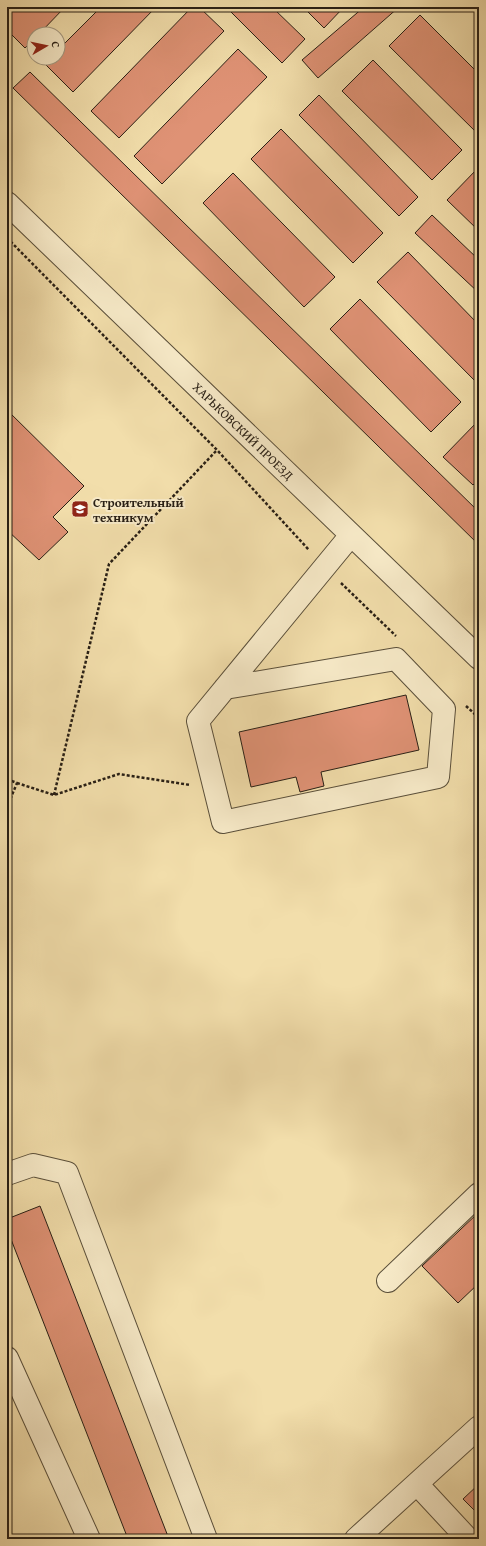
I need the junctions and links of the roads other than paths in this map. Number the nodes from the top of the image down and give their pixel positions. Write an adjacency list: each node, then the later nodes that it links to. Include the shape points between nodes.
1 (7, 203): 2 (street, ХАРЬКОВСКИЙ ПРОЕЗД)
2 (351, 535): 3 (street, ХАРЬКОВСКИЙ ПРОЕЗД); 4 (street)
3 (479, 658)
4 (225, 688): 4 (street, via 198,721 223,822 438,777 444,709 396,659)
5 (7, 1174): 12 (street, via 33,1165 67,1173)
6 (479, 1194): 7 (street)
7 (388, 1282)
8 (7, 1358): 11 (street)
9 (479, 1427): 10 (street)
10 (417, 1484): 13 (street); 14 (street)
11 (89, 1539)
12 (206, 1539)
13 (356, 1539)
14 (468, 1539)

